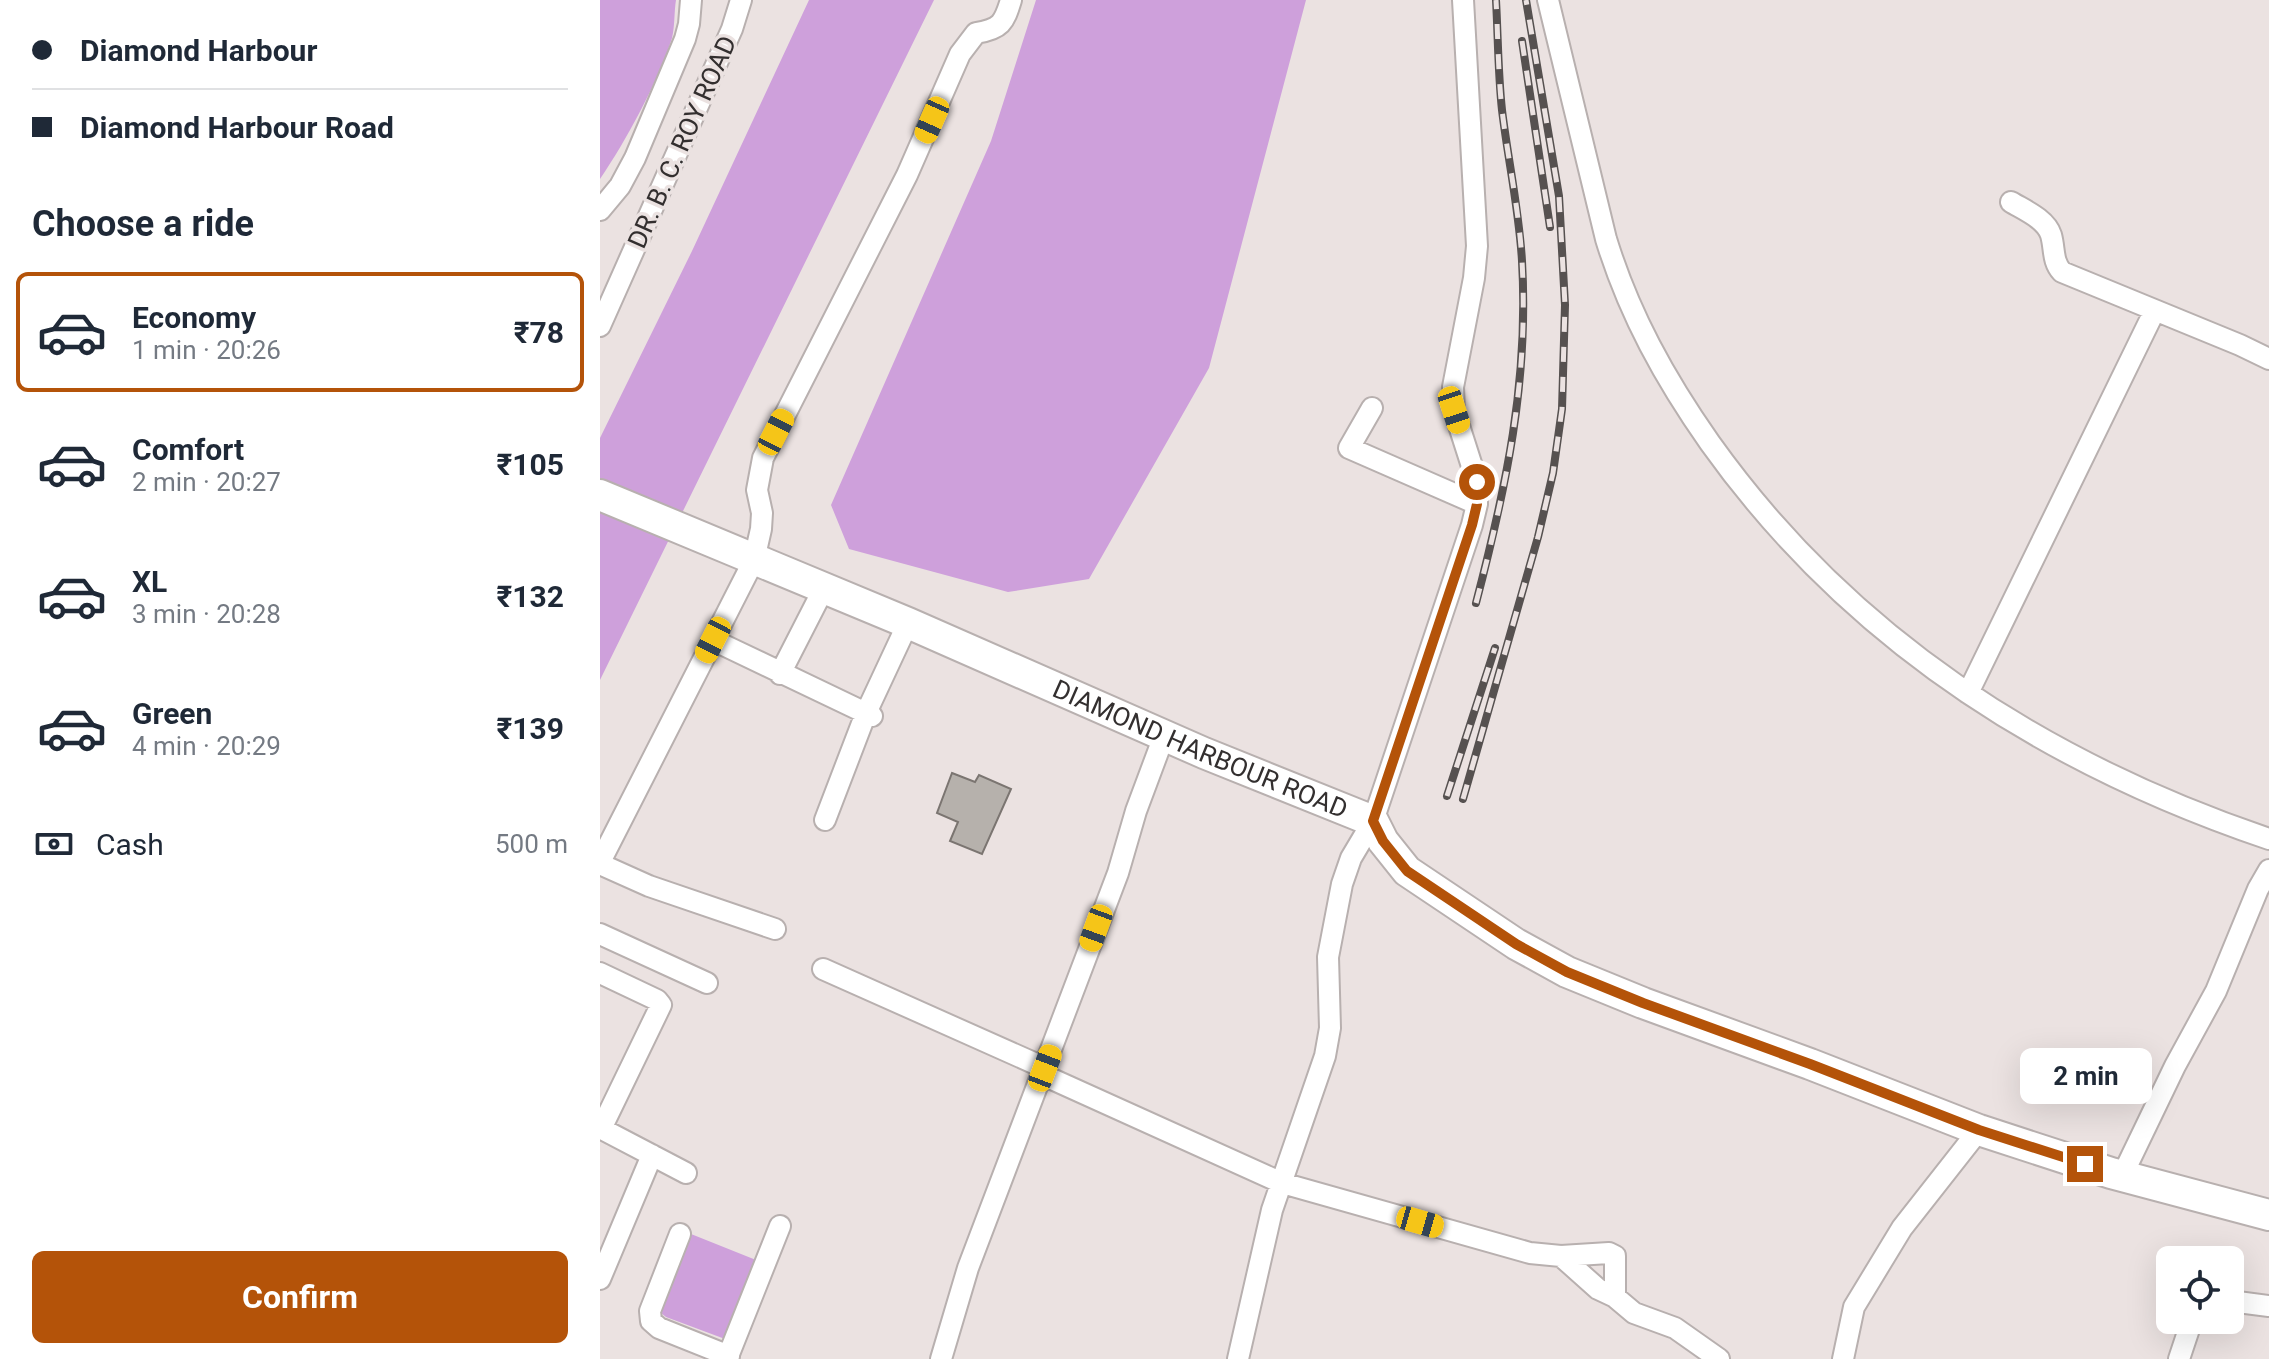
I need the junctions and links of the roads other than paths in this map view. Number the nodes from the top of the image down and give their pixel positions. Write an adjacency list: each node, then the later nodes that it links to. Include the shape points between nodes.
1 (691, 0): 7 (street, via 685,39 635,158)
2 (741, 0): 9 (street, DR. B. C. ROY ROAD)
3 (1011, 0): 14 (street, via 1003,23 976,33 960,54 907,175 763,458 757,490 761,529)
4 (1463, 0): 13 (street, via 1477,246 1453,387 1454,410 1477,482)
5 (1548, 0): 19 (street, via 1618,277 1664,374 1725,464 1790,544 1885,633)
6 (2011, 202): 8 (street, via 2047,226 2062,272)
7 (600, 210)
8 (2154, 312): 10 (street); 19 (street)
9 (602, 315)
10 (2269, 359)
11 (1372, 408): 13 (street, via 1349,448)
12 (600, 495): 14 (highway, DIAMOND HARBOUR ROAD)
13 (1477, 504): 23 (street)
14 (754, 560): 15 (highway, DIAMOND HARBOUR ROAD); 17 (street)
15 (824, 588): 16 (highway, DIAMOND HARBOUR ROAD); 18 (street)
16 (908, 623): 20 (street); 21 (highway, DIAMOND HARBOUR ROAD)
17 (713, 640): 18 (street); 25 (street)
18 (780, 674): 20 (street)
19 (1968, 693): 24 (street, via 2132,785)
20 (869, 714): 22 (street)
21 (1164, 736): 23 (highway, DIAMOND HARBOUR ROAD); 32 (street)
22 (825, 820)
23 (1373, 821): 34 (highway, DIAMOND HARBOUR ROAD, via 1407,871 1567,972); 38 (street, via 1342,884 1328,957 1328,1042)
24 (2269, 839)
25 (600, 863): 27 (street, via 649,886)
26 (2269, 870): 37 (street, via 2216,991)
27 (775, 929)
28 (600, 934): 31 (street)
29 (823, 969): 32 (street)
30 (600, 973): 33 (street, via 661,1005)
31 (707, 983)
32 (1044, 1072): 38 (street); 49 (street, via 968,1268)
33 (600, 1129): 35 (street)
34 (1979, 1130): 37 (highway, DIAMOND HARBOUR ROAD); 52 (street, via 1902,1228 1854,1307)
35 (652, 1155): 36 (street); 43 (street)
36 (686, 1173)
37 (2122, 1176): 39 (highway, DIAMOND HARBOUR ROAD)
38 (1282, 1183): 42 (street, via 1530,1253); 50 (street)
39 (2269, 1215)
40 (780, 1226): 48 (street)
41 (680, 1234): 48 (street, via 650,1311 651,1321)
42 (1561, 1256): 44 (street); 44 (street, via 1615,1256)
43 (600, 1279)
44 (1615, 1297): 51 (street, via 1634,1313 1675,1328)
45 (2244, 1303): 46 (street)
46 (2269, 1306)
47 (2187, 1334): 53 (street)
48 (728, 1358)
49 (941, 1359)
50 (1238, 1359)
51 (1719, 1359)
52 (1843, 1359)
53 (2179, 1359)

